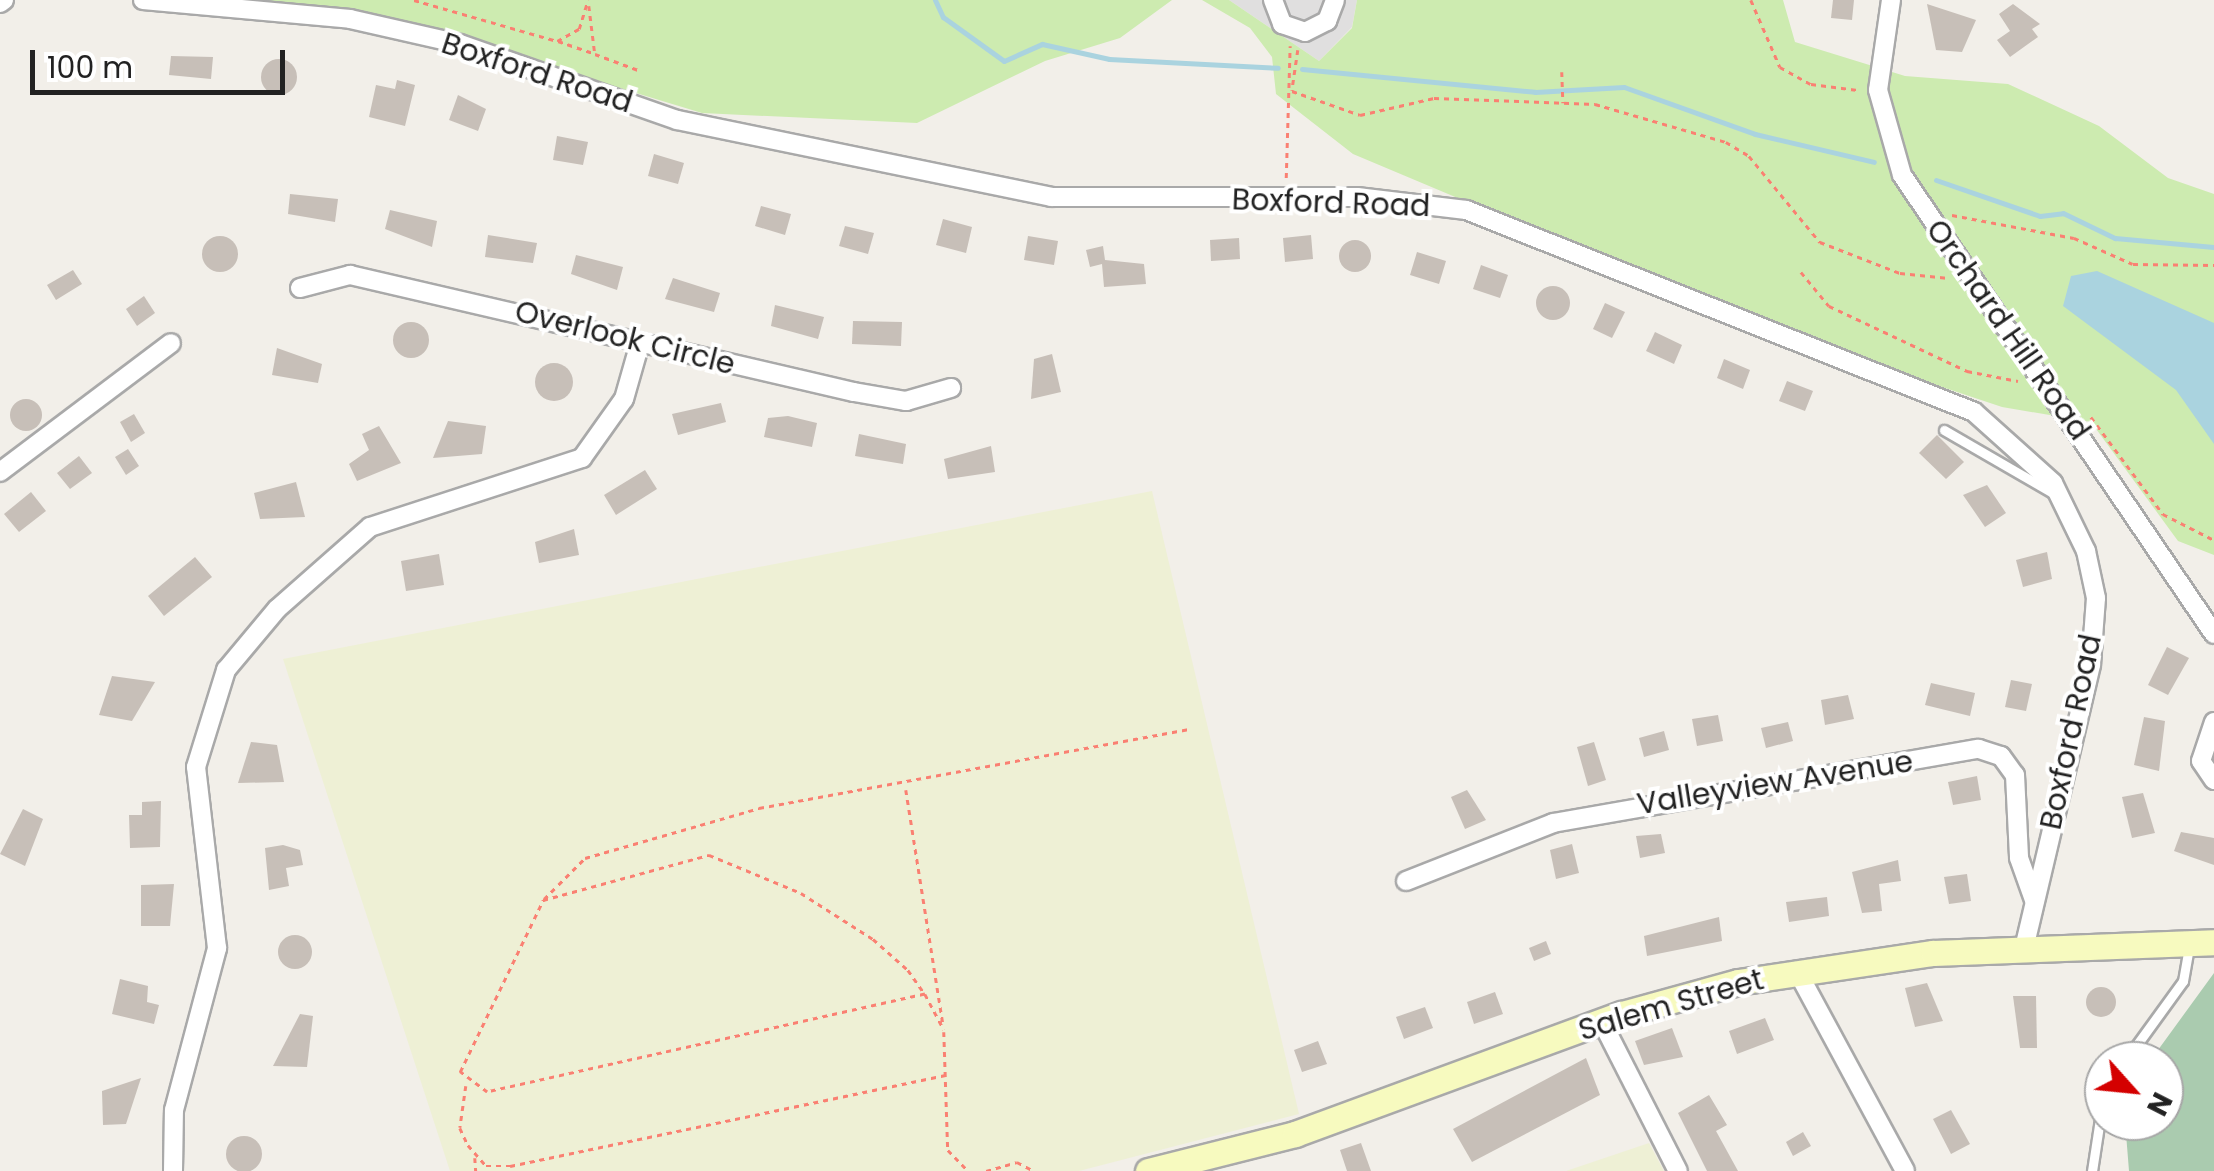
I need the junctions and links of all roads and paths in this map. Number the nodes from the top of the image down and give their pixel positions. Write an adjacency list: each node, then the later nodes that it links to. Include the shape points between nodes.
1 (143, 0): 15 (street, Boxford Road, via 350,18 460,44 677,120 986,186 1110,202)
2 (414, 0): 9 (path)
3 (1273, 0): 8 (street)
4 (1334, 0): 8 (street, via 1322,26)
5 (1751, 0): 13 (path, via 1768,50 1795,79)
6 (1891, 0): 30 (street, Orchard Hill Road, via 1878,90 1902,175)
7 (588, 1): 9 (path, via 579,29); 10 (path)
8 (1296, 35): 14 (path, via 1292,91 1360,115 1434,98); 15 (path)
9 (556, 41): 10 (path)
10 (595, 54): 11 (path)
11 (642, 71)
12 (1562, 72): 14 (path)
13 (1873, 92)
14 (1563, 105): 19 (path, via 1619,108 1736,147 1820,242 1900,274)
15 (1287, 199): 28 (street, Boxford Road, via 1466,210 1974,412 2015,442)
16 (1944, 212): 17 (path, via 2074,238 2133,264)
17 (2214, 265)
18 (1801, 272): 23 (path, via 1828,306 1967,371 2031,387)
19 (1957, 282)
20 (300, 288): 22 (street, Overlook Circle, via 350,275)
21 (171, 343): 27 (street)
22 (640, 343): 24 (street, Overlook Circle, via 906,401); 49 (street, via 624,399 582,458 370,527 277,608 226,670 196,767 217,948 174,1110)
23 (2020, 372)
24 (950, 388)
25 (2076, 423): 29 (path, via 2091,417 2163,514)
26 (1944, 430): 28 (lane)
27 (0, 472)
28 (2061, 497): 37 (street, Boxford Road, via 2096,598 2091,665)
29 (2214, 540)
30 (2214, 634)
31 (2214, 722): 33 (street, via 2201,761)
32 (1188, 729): 34 (path)
33 (2214, 780)
34 (906, 788): 36 (path, via 776,804 625,845 585,858); 43 (path)
35 (1406, 881): 37 (street, Valleyview Avenue, via 1552,823 1978,750 2001,756 2015,774 2018,858)
36 (543, 900): 41 (path, via 708,855 832,908); 46 (path, via 460,1062)
37 (2034, 900): 39 (street, Boxford Road)
38 (2202, 942): 39 (main road, Salem Street); 44 (lane, via 2184,981)
39 (2024, 949): 40 (main road, Salem Street)
40 (1797, 971): 42 (main road, Salem Street); 56 (street)
41 (925, 994): 43 (path); 46 (path, via 487,1092)
42 (1602, 1022): 54 (main road, Salem Street, via 1330,1122); 55 (street)
43 (944, 1029): 45 (path)
44 (2139, 1041)
45 (946, 1075): 48 (path, via 510,1166); 51 (path, via 948,1150)
46 (467, 1084): 48 (path, via 460,1128)
47 (2097, 1141): 57 (lane)
48 (475, 1157): 50 (path)
49 (173, 1171)
50 (476, 1171)
51 (968, 1171)
52 (986, 1171): 53 (path, via 1017,1162)
53 (1034, 1171)
54 (1148, 1171)
55 (1678, 1171)
56 (1905, 1171)
57 (2092, 1171)

